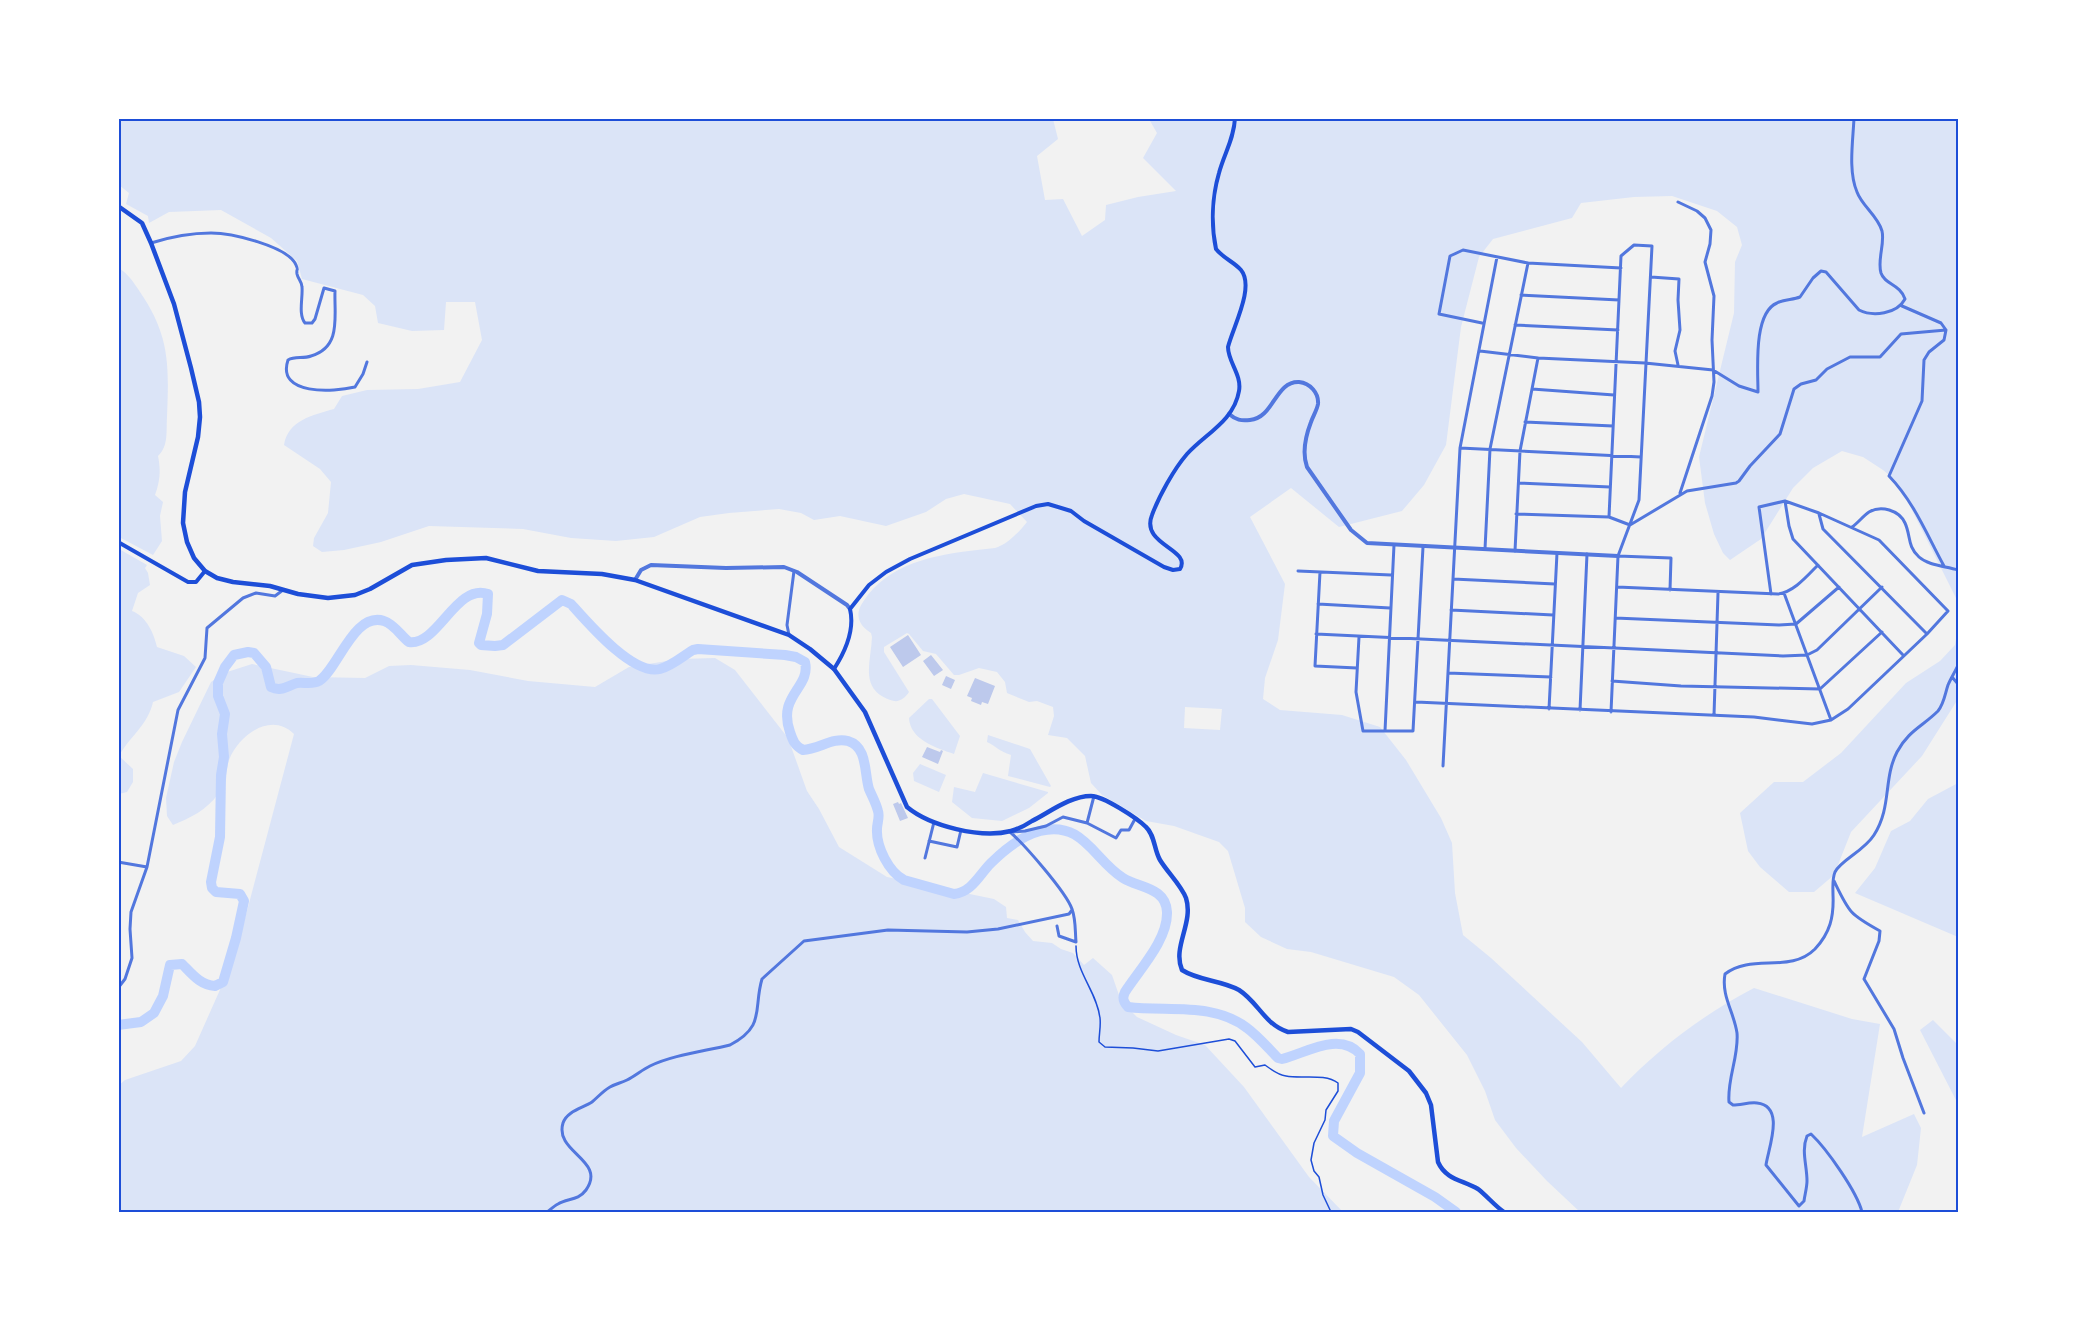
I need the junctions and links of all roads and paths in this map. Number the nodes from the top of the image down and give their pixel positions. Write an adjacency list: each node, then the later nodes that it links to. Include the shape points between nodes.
1 (1235, 118): 27 (main road, via 1217,182 1213,223 1216,249 1240,268 1246,285 1228,347 1240,386)
2 (1854, 118): 12 (street, via 1852,160 1857,194 1882,232 1881,272 1903,292 1905,299)
3 (1678, 202): 24 (street, via 1697,211 1711,230 1706,262 1714,296)
4 (118, 206): 5 (highway, via 142,223)
5 (152, 243): 21 (street, via 211,233 280,250 297,268 304,323 315,319 324,288 335,291 335,333 331,341 319,354 288,360 289,380 312,390 355,387); 56 (highway, via 174,304 199,402 198,437 183,508 187,542)
6 (1497, 257): 7 (street); 13 (street); 13 (street, via 1463,250 1450,256 1439,314)
7 (1527, 263): 8 (street); 10 (street)
8 (1620, 268): 9 (street, via 1621,256 1634,244 1652,246); 11 (street)
9 (1650, 277): 22 (street); 23 (street, via 1679,279 1680,330 1675,351)
10 (1521, 295): 11 (street); 14 (street)
11 (1619, 300): 15 (street)
12 (1901, 305): 16 (street, via 1941,323); 24 (street, via 1885,312 1865,313 1827,272 1821,271 1800,297 1775,303 1767,312 1758,342 1758,392 1747,390)
13 (1482, 323): 17 (street)
14 (1515, 325): 15 (street); 18 (street)
15 (1618, 330): 20 (street)
16 (1946, 330): 37 (street, via 1901,334 1880,357 1850,357 1815,380 1801,384 1793,391 1780,434 1739,481); 54 (street, via 1944,340 1924,360 1922,401 1890,476 1904,491)
17 (1480, 351): 18 (street); 30 (street)
18 (1508, 356): 19 (street); 31 (street)
19 (1538, 358): 20 (street); 25 (street)
20 (1616, 361): 22 (street); 26 (street)
21 (367, 362)
22 (1645, 363): 23 (street); 34 (street)
23 (1678, 365): 24 (street)
24 (1713, 370): 37 (street, via 1712,396)
25 (1532, 389): 26 (street); 28 (street)
26 (1614, 395): 29 (street)
27 (1230, 414): 45 (street, via 1240,420 1254,420 1266,413 1289,384 1300,382 1311,388 1318,402 1306,442 1307,467 1354,534 1367,543); 74 (main road, via 1177,468 1151,517 1151,531 1179,555 1183,564 1180,569 1164,567 1071,511 1048,504 886,572 869,585)
28 (1525, 422): 29 (street); 32 (street)
29 (1613, 426): 33 (street)
30 (1460, 448): 31 (street); 47 (street)
31 (1490, 450): 32 (street); 48 (street)
32 (1520, 451): 33 (street); 35 (street)
33 (1612, 456): 34 (street); 36 (street)
34 (1641, 457): 42 (street, via 1639,500)
35 (1518, 483): 36 (street); 40 (street)
36 (1610, 487): 41 (street)
37 (1680, 495): 42 (street)
38 (1785, 501): 39 (street); 53 (street, via 1793,539); 71 (street, via 1759,507)
39 (1819, 513): 43 (street); 66 (street, via 1823,529)
40 (1516, 514): 41 (street); 49 (street)
41 (1609, 517): 42 (street)
42 (1630, 525): 52 (street)
43 (1852, 527): 54 (street, via 1871,511 1895,512 1906,525 1907,537 1916,553 1926,562); 83 (street, via 1879,540 1948,611)
44 (118, 542): 56 (main road, via 183,580 196,582)
45 (1394, 545): 46 (street); 60 (street)
46 (1423, 547): 47 (street); 87 (street)
47 (1454, 548): 48 (street); 61 (street)
48 (1485, 549): 49 (street)
49 (1515, 551): 50 (street)
50 (1557, 553): 51 (street); 63 (street)
51 (1587, 554): 52 (street); 90 (street)
52 (1618, 556): 64 (street); 68 (street, via 1671,558)
53 (1818, 565): 65 (street); 70 (street)
54 (1944, 566): 55 (street)
55 (1959, 570)
56 (205, 571): 67 (highway, via 233,582)
57 (794, 571): 62 (street, via 777,566 651,565 641,570); 74 (street); 84 (street)
58 (1298, 571): 59 (street)
59 (1320, 573): 60 (street); 72 (street)
60 (1391, 576): 73 (street)
61 (1453, 579): 63 (street); 76 (street)
62 (635, 580): 67 (highway, via 538,571 486,558 412,565 355,595 312,597); 84 (highway)
63 (1555, 584): 77 (street)
64 (1617, 587): 68 (street); 78 (street)
65 (1839, 587): 75 (street); 80 (street)
66 (1882, 587): 75 (street); 83 (street)
67 (283, 590): 123 (street, via 275,596 256,593 243,598 207,628 205,658 177,711)
68 (1670, 590): 69 (street)
69 (1718, 593): 71 (street); 79 (street)
70 (1784, 593): 71 (street); 80 (street)
71 (1772, 594)
72 (1318, 604): 73 (street); 82 (street)
73 (1390, 608): 86 (street)
74 (850, 609): 97 (main road, via 850,630)
75 (1860, 609): 81 (street); 93 (street)
76 (1451, 610): 77 (street); 88 (street)
77 (1553, 615): 89 (street)
78 (1615, 618): 79 (street); 91 (street)
79 (1718, 623): 80 (street); 92 (street)
80 (1796, 624): 93 (street)
81 (1882, 632): 94 (street); 104 (street)
82 (1316, 634): 85 (street); 96 (street, via 1315,666)
83 (1927, 634): 94 (street)
84 (789, 635): 97 (highway)
85 (1359, 637): 86 (street); 96 (street)
86 (1389, 638): 87 (street); 112 (street)
87 (1419, 639): 88 (street); 105 (street)
88 (1449, 641): 89 (street); 98 (street)
89 (1552, 646): 90 (street); 99 (street)
90 (1583, 647): 91 (street); 108 (street)
91 (1613, 649): 92 (street); 101 (street)
92 (1716, 653): 93 (street); 103 (street)
93 (1807, 655): 104 (street)
94 (1904, 655): 111 (street, via 1848,709)
95 (1959, 665): 100 (street)
96 (1357, 668): 112 (street, via 1356,692 1363,731)
97 (834, 669): 116 (highway, via 869,719 907,807 917,816)
98 (1448, 673): 99 (street); 106 (street)
99 (1551, 677): 107 (street)
100 (1952, 677): 102 (street); 124 (street, via 1938,711 1908,736 1896,753 1887,802 1875,833 1867,845 1840,866)
101 (1612, 681): 103 (street); 109 (street)
102 (1959, 684)
103 (1715, 686): 104 (street); 110 (street)
104 (1820, 689): 111 (street)
105 (1416, 702): 106 (street); 112 (street, via 1413,731)
106 (1446, 704): 107 (street); 113 (street)
107 (1549, 709): 108 (street)
108 (1580, 710): 109 (street)
109 (1611, 712): 110 (street)
110 (1714, 715): 111 (street, via 1812,724)
111 (1831, 720)
112 (1385, 731)
113 (1443, 766)
114 (1095, 796): 115 (highway); 117 (street); 119 (highway, via 1081,797)
115 (1135, 819): 117 (street, via 1129,830 1121,830 1116,838); 132 (highway, via 1149,831 1159,858 1187,901 1186,932 1178,957 1182,970 1239,991 1280,1029 1351,1029 1393,1057 1419,1083 1431,1105 1441,1168 1449,1177 1478,1190)
116 (934, 822): 118 (highway); 120 (street)
117 (1087, 823): 119 (street, via 1063,817 1029,831)
118 (961, 830): 119 (highway); 120 (street, via 957,847)
119 (1009, 831): 125 (street)
120 (929, 841): 121 (street)
121 (925, 858)
122 (118, 861): 123 (street)
123 (147, 867): 128 (street, via 131,912 132,958)
124 (1833, 879): 129 (street, via 1853,915 1880,931 1864,979 1894,1029); 133 (street, via 1832,922 1814,950 1792,962 1759,963 1725,974 1724,991 1737,1036 1729,1102 1760,1103 1768,1108 1774,1127 1766,1166 1798,1206 1804,1201 1805,1140 1811,1134 1848,1183)
125 (1072, 910): 127 (street); 130 (street, via 1069,914 998,929 888,930 804,941 762,979 758,1014 739,1040 651,1065 567,1116 563,1123 564,1139 588,1166 590,1180 582,1194)
126 (1057, 926): 127 (street, via 1059,936)
127 (1076, 942): 131 (path, via 1077,962 1100,1018 1099,1042 1105,1047 1158,1052 1229,1039 1235,1041 1255,1068 1263,1065 1285,1076 1338,1083 1311,1160)
128 (118, 988)
129 (1924, 1113)
130 (547, 1212)
131 (1331, 1212)
132 (1504, 1212)
133 (1862, 1212)

